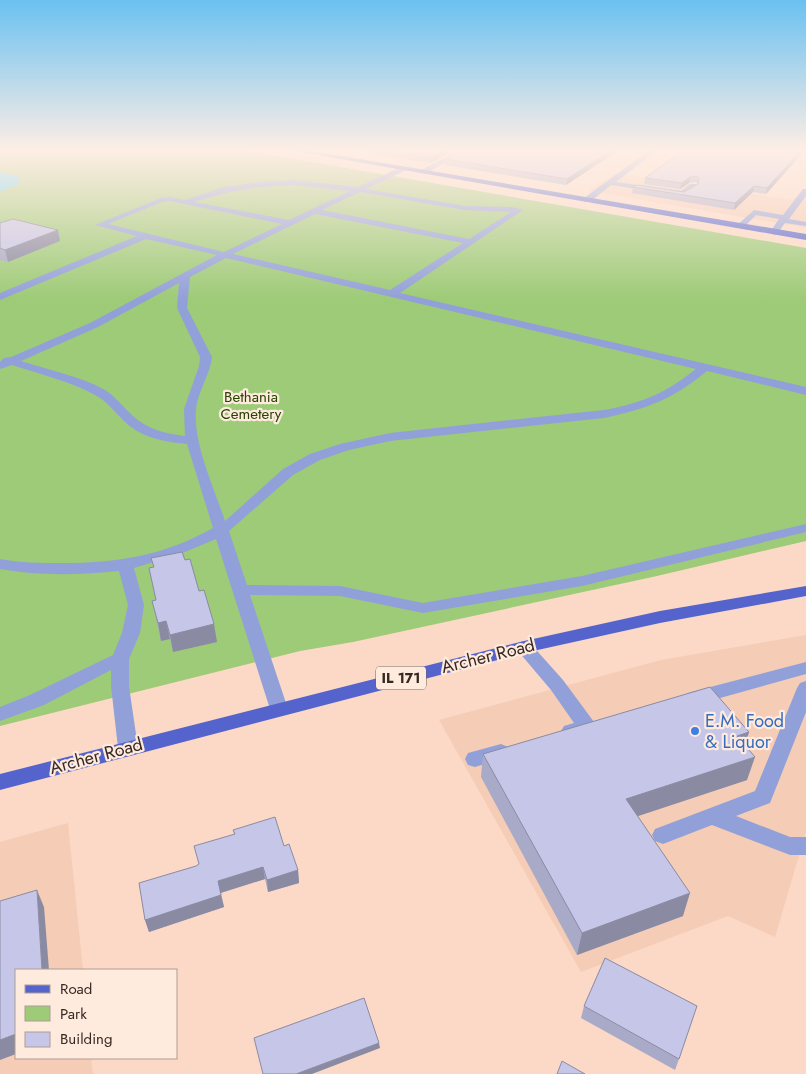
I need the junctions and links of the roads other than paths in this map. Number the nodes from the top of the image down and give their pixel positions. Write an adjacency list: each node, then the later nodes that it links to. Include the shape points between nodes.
1 (165, 199): 18 (street, via 99,225)
2 (176, 199): 9 (street)
3 (192, 199): 9 (street)
4 (338, 199): 11 (street)
5 (419, 199): 10 (street)
6 (582, 199): 7 (main road)
7 (587, 200): 15 (main road)
8 (802, 200): 12 (street)
9 (187, 201): 13 (street)
10 (466, 208): 16 (street, via 487,217); 16 (street, via 519,210)
11 (314, 211): 13 (street); 20 (street)
12 (784, 219): 14 (street); 15 (street, via 754,212); 17 (street)
13 (290, 223): 21 (street)
14 (806, 224)
15 (740, 226): 17 (main road)
16 (493, 227): 20 (street)
17 (774, 232): 19 (main road)
18 (145, 236): 21 (street); 24 (street)
19 (806, 237)
20 (470, 242): 23 (street)
21 (224, 255): 22 (street); 23 (street)
22 (185, 276): 25 (street, via 94,325); 28 (street, via 182,308 206,357 190,409)
23 (391, 294): 26 (street)
24 (0, 297)
25 (4, 362): 28 (street, via 91,388 112,400 128,418 149,433)
26 (705, 367): 27 (street); 30 (street, via 660,399 634,408 390,437 326,452 277,481)
27 (806, 391)
28 (192, 441): 30 (street)
29 (806, 528): 33 (street, via 582,580 422,608 340,591)
30 (221, 530): 32 (street); 33 (street)
31 (0, 564): 32 (street, via 40,568)
32 (126, 565): 36 (street, via 136,606 131,633)
33 (241, 590): 40 (street)
34 (806, 591): 35 (main road, Archer Road / IL 171, via 660,617)
35 (524, 647): 40 (main road, Archer Road / IL 171); 43 (street)
36 (120, 660): 41 (street); 46 (street)
37 (806, 668): 39 (street)
38 (806, 688): 49 (street, via 763,797)
39 (682, 701)
40 (279, 708): 46 (main road, Archer Road / IL 171)
41 (0, 714)
42 (606, 722): 43 (street)
43 (587, 727): 44 (street)
44 (550, 738)
45 (522, 746): 47 (street)
46 (128, 748): 48 (main road, Archer Road / IL 171)
47 (475, 759)
48 (0, 782)
49 (712, 816): 50 (street); 51 (street, via 790,846)
50 (663, 835)
51 (806, 846)

